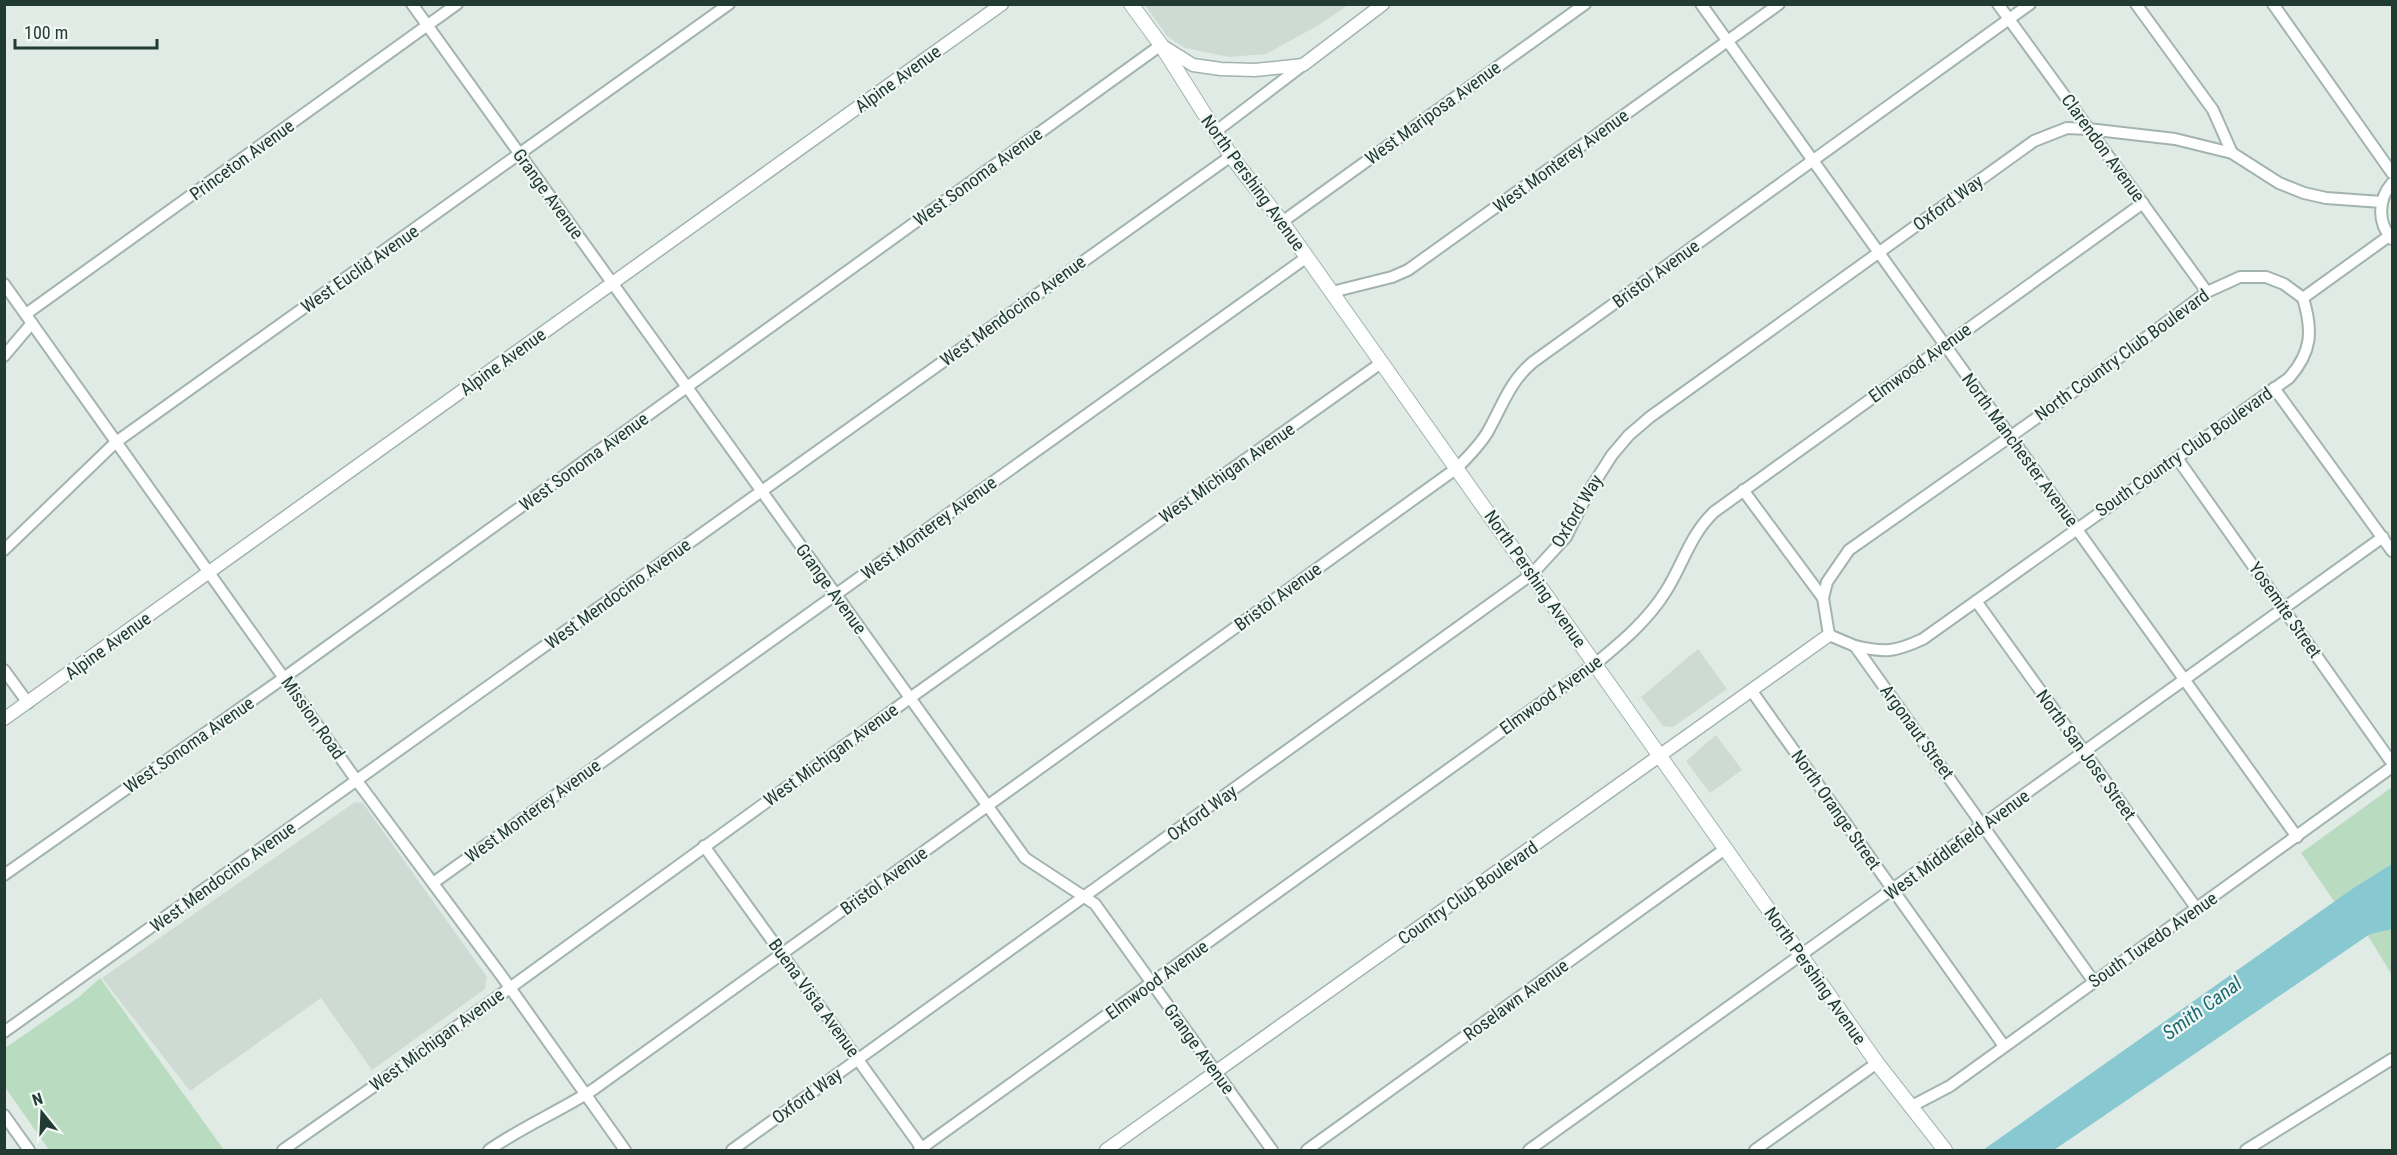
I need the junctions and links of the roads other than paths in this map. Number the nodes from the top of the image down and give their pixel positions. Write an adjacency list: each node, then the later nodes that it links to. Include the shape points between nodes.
1 (412, 4): 15 (street, Grange Avenue)
2 (457, 4): 15 (street, Princeton Avenue)
3 (729, 4): 22 (street, West Euclid Avenue)
4 (1002, 4): 34 (street, Alpine Avenue)
5 (1131, 4): 17 (main road, North Pershing Avenue)
6 (1383, 4): 18 (street)
7 (1585, 4): 29 (street, West Mariposa Avenue)
8 (1701, 4): 16 (street, North Manchester Avenue)
9 (1779, 4): 16 (street, West Monterey Avenue)
10 (1998, 4): 14 (street, Clarendon Avenue)
11 (2030, 4): 14 (street, Bristol Avenue)
12 (2136, 4): 21 (street, via 2213,110)
13 (2273, 4): 25 (street)
14 (2008, 19): 19 (street, Clarendon Avenue); 24 (street, Bristol Avenue)
15 (427, 26): 22 (street, Grange Avenue); 38 (street, Princeton Avenue)
16 (1728, 42): 24 (street, North Manchester Avenue); 35 (street, West Monterey Avenue, via 1408,270)
17 (1161, 45): 18 (street, via 1193,65 1221,69); 20 (main road, North Pershing Avenue); 43 (street, West Sonoma Avenue)
18 (1303, 65): 20 (street)
19 (2088, 129): 21 (street, Oxford Way, via 2175,139); 28 (street, Clarendon Avenue); 31 (street, Oxford Way, via 2067,128 2034,141)
20 (1215, 132): 23 (main road, North Pershing Avenue)
21 (2232, 153): 27 (street, Oxford Way, via 2270,178 2304,193)
22 (519, 155): 34 (street, Grange Avenue); 46 (street, West Euclid Avenue)
23 (1231, 156): 29 (main road, North Pershing Avenue); 50 (street, West Mendocino Avenue)
24 (1812, 161): 31 (street, North Manchester Avenue); 48 (street, Bristol Avenue, via 1526,368 1506,393 1487,433)
25 (2392, 173)
26 (2392, 183): 27 (street)
27 (2382, 202): 30 (street, via 2381,219)
28 (2143, 203): 36 (street, Clarendon Avenue); 40 (street, Elmwood Avenue)
29 (1282, 222): 32 (main road, North Pershing Avenue)
30 (2391, 238): 37 (street)
31 (1880, 252): 40 (street, North Manchester Avenue); 56 (street, Oxford Way, via 1629,435 1598,474 1566,537)
32 (1307, 257): 35 (main road, North Pershing Avenue); 57 (street, West Monterey Avenue)
33 (4, 284): 38 (street, Mission Road)
34 (612, 284): 43 (street, Grange Avenue); 55 (street, Alpine Avenue)
35 (1332, 292): 42 (main road, North Pershing Avenue)
36 (2207, 292): 37 (street, North Country Club Boulevard, via 2240,278 2266,277); 45 (street, North Country Club Boulevard)
37 (2303, 298): 44 (street, South Country Club Boulevard, via 2310,330 2305,357 2289,378)
38 (26, 314): 39 (street, Mission Road)
39 (32, 323): 41 (street); 46 (street, Mission Road)
40 (1945, 344): 45 (street, North Manchester Avenue); 49 (street, Elmwood Avenue)
41 (4, 356)
42 (1382, 363): 48 (main road, North Pershing Avenue); 68 (street, West Michigan Avenue)
43 (687, 387): 50 (street, Grange Avenue); 65 (street, West Sonoma Avenue)
44 (2274, 388): 47 (street, South Country Club Boulevard); 52 (street)
45 (2010, 436): 51 (street, North Manchester Avenue); 58 (street, North Country Club Boulevard, via 1849,550 1827,582)
46 (116, 442): 53 (street, West Euclid Avenue); 55 (street, Mission Road)
47 (2177, 458): 51 (street, South Country Club Boulevard); 60 (street, Yosemite Street)
48 (1456, 468): 56 (main road, North Pershing Avenue); 75 (street, Bristol Avenue)
49 (1743, 490): 58 (street); 63 (street, Elmwood Avenue, via 1694,535 1656,606)
50 (761, 491): 57 (street, Grange Avenue); 74 (street, West Mendocino Avenue)
51 (2076, 528): 59 (street, South Country Club Boulevard); 66 (street, North Manchester Avenue)
52 (2383, 537): 54 (street); 60 (street, West Middlefield Avenue)
53 (4, 550)
54 (2392, 551)
55 (210, 572): 65 (street, Mission Road); 69 (street, Alpine Avenue)
56 (1532, 574): 63 (main road, North Pershing Avenue); 83 (street, Oxford Way)
57 (836, 595): 68 (street, Grange Avenue); 81 (street, West Monterey Avenue)
58 (1823, 598): 61 (street)
59 (1976, 601): 62 (street, South Country Club Boulevard, via 1923,639 1900,650 1877,651); 71 (street, North San Jose Street)
60 (2286, 609): 66 (street, West Middlefield Avenue); 73 (street, Yosemite Street)
61 (1829, 635): 62 (street); 67 (street, Country Club Boulevard)
62 (1855, 646): 76 (street, Argonaut Street)
63 (1595, 664): 72 (main road, North Pershing Avenue); 88 (street, Elmwood Avenue)
64 (4, 670): 69 (street)
65 (285, 677): 74 (street, Mission Road); 80 (street, West Sonoma Avenue)
66 (2185, 681): 71 (street, West Middlefield Avenue); 77 (street, North Manchester Avenue)
67 (1751, 690): 72 (street, Country Club Boulevard); 82 (street, North Orange Street)
68 (910, 698): 75 (street, Grange Avenue); 78 (street, West Michigan Avenue)
69 (28, 703): 70 (street, Alpine Avenue)
70 (4, 720)
71 (2085, 753): 76 (street, West Middlefield Avenue); 84 (street, North San Jose Street)
72 (1660, 755): 79 (main road, North Pershing Avenue); 95 (street, Country Club Boulevard)
73 (2392, 765): 77 (street, South Tuxedo Avenue)
74 (357, 781): 81 (street, Mission Road); 90 (street, West Mendocino Avenue)
75 (988, 807): 83 (street, Grange Avenue, via 1025,858); 85 (street, Bristol Avenue)
76 (1984, 826): 82 (street, West Middlefield Avenue); 87 (street, Argonaut Street)
77 (2297, 837): 84 (street, South Tuxedo Avenue)
78 (704, 846): 85 (street, Buena Vista Avenue); 89 (street, West Michigan Avenue)
79 (1725, 849): 86 (main road, North Pershing Avenue); 107 (street, Roselawn Avenue)
80 (4, 875)
81 (433, 883): 89 (street, Mission Road)
82 (1893, 890): 86 (street, West Middlefield Avenue); 91 (street, North Orange Street)
83 (1083, 897): 88 (street, Grange Avenue, via 1095,904); 93 (street, Oxford Way)
84 (2197, 909): 87 (street, South Tuxedo Avenue)
85 (782, 954): 93 (street, Buena Vista Avenue); 96 (street, Bristol Avenue)
86 (1800, 955): 94 (main road, North Pershing Avenue); 108 (street, West Middlefield Avenue)
87 (2094, 982): 91 (street, South Tuxedo Avenue)
88 (1152, 983): 95 (street, Grange Avenue); 104 (street, Elmwood Avenue)
89 (509, 988): 96 (street, Mission Road); 100 (street, West Michigan Avenue)
90 (4, 1032)
91 (2004, 1046): 97 (street, South Tuxedo Avenue, via 1950,1086)
92 (2392, 1059): 111 (street)
93 (858, 1060): 103 (street, Oxford Way); 104 (street, Buena Vista Avenue)
94 (1877, 1063): 97 (main road, North Pershing Avenue); 109 (street)
95 (1216, 1072): 105 (street, Country Club Boulevard); 106 (street, Grange Avenue)
96 (585, 1095): 101 (street, Bristol Avenue); 102 (street, Mission Road)
97 (1910, 1107): 110 (main road, North Pershing Avenue)
98 (4, 1116): 99 (street)
99 (29, 1150)
100 (283, 1150)
101 (489, 1150)
102 (625, 1150)
103 (732, 1150)
104 (921, 1150)
105 (1106, 1150)
106 (1272, 1150)
107 (1307, 1150)
108 (1529, 1150)
109 (1755, 1150)
110 (1944, 1150)
111 (2246, 1150)

